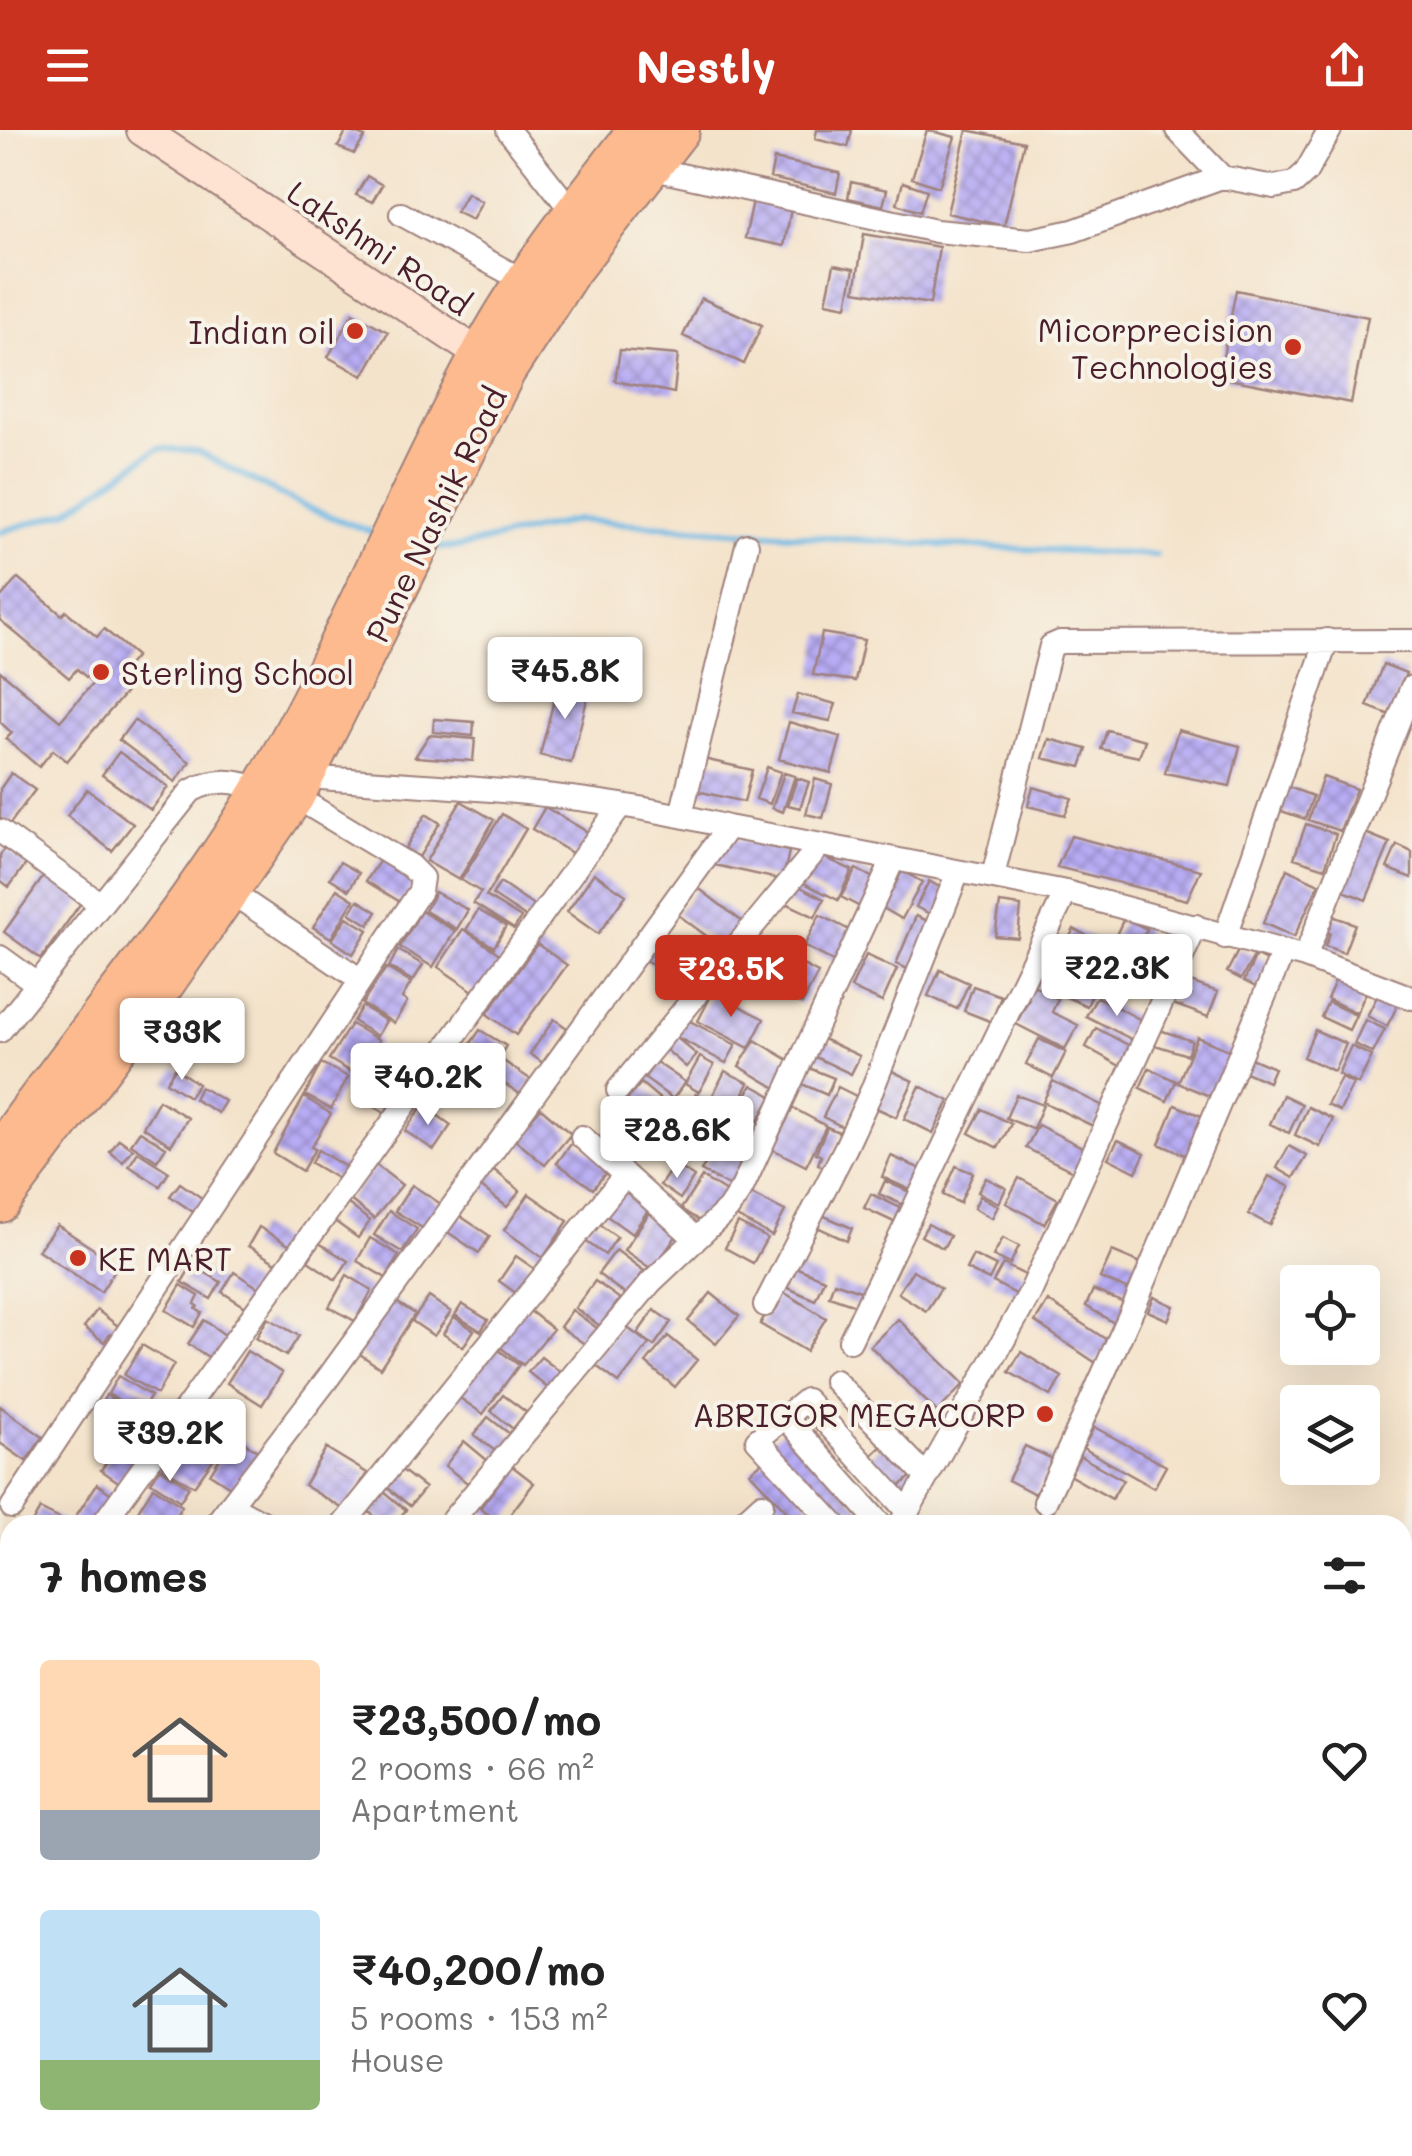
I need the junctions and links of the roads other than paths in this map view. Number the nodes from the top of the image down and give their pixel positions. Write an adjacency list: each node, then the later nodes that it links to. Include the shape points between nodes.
1 (142, 130): 11 (main road, Lakshmi Road)
2 (508, 130): 9 (street)
3 (678, 130): 6 (highway, Pune Nashik Road)
4 (1178, 130): 7 (street)
5 (1330, 130): 7 (street, via 1294,184)
6 (644, 149): 7 (street, via 936,231 1030,240 1074,232); 9 (highway, Pune Nashik Road); 11 (highway, Pune Nashik Road, via 571,269)
7 (1222, 178)
8 (400, 214): 10 (street)
9 (575, 214): 10 (highway, Pune Nashik Road)
10 (526, 282): 11 (highway, Pune Nashik Road)
11 (492, 364): 16 (highway, Pune Nashik Road, via 304,716)
12 (747, 545): 18 (street)
13 (1327, 640): 14 (street); 24 (street, via 1051,646); 29 (street)
14 (1412, 640)
15 (1412, 686): 30 (street)
16 (287, 788): 17 (street, via 545,794); 25 (highway, Pune Nashik Road); 27 (street, via 232,780 190,791); 32 (street, via 422,878); 38 (highway, Pune Nashik Road, via 220,855)
17 (621, 804): 18 (street); 51 (street)
18 (681, 815): 19 (street)
19 (728, 828): 21 (street); 49 (street)
20 (0, 831): 27 (street)
21 (820, 845): 22 (street); 36 (street)
22 (893, 860): 23 (street); 41 (street, via 742,1188)
23 (958, 872): 24 (street); 42 (street, via 872,1090)
24 (993, 876): 26 (street)
25 (229, 892): 32 (street); 38 (highway, Pune Nashik Road, via 165,982)
26 (1066, 892): 28 (street); 43 (street)
27 (99, 903): 33 (street)
28 (1196, 926): 29 (street); 46 (street, via 1030,1293)
29 (1225, 937): 30 (street)
30 (1294, 954): 34 (street); 47 (street)
31 (0, 957): 33 (street)
32 (361, 980): 50 (street)
33 (36, 983): 35 (street)
34 (1412, 998)
35 (0, 1031)
36 (618, 1090)
37 (582, 1137): 39 (street)
38 (10, 1147): 40 (highway, Pune Nashik Road)
39 (625, 1175): 41 (street); 54 (street)
40 (0, 1202)
41 (696, 1239): 55 (street, via 650,1282)
42 (764, 1305)
43 (850, 1341)
44 (835, 1381): 46 (street)
45 (785, 1417): 57 (street, via 758,1440); 58 (street); 59 (street, via 806,1400)
46 (927, 1477): 60 (street)
47 (1044, 1502)
48 (762, 1504): 56 (street)
49 (230, 1505): 52 (street); 53 (street)
50 (12, 1508)
51 (109, 1515)
52 (222, 1515)
53 (249, 1515)
54 (351, 1515)
55 (456, 1515)
56 (750, 1515)
57 (827, 1515)
58 (872, 1515)
59 (902, 1515)
60 (906, 1515)

